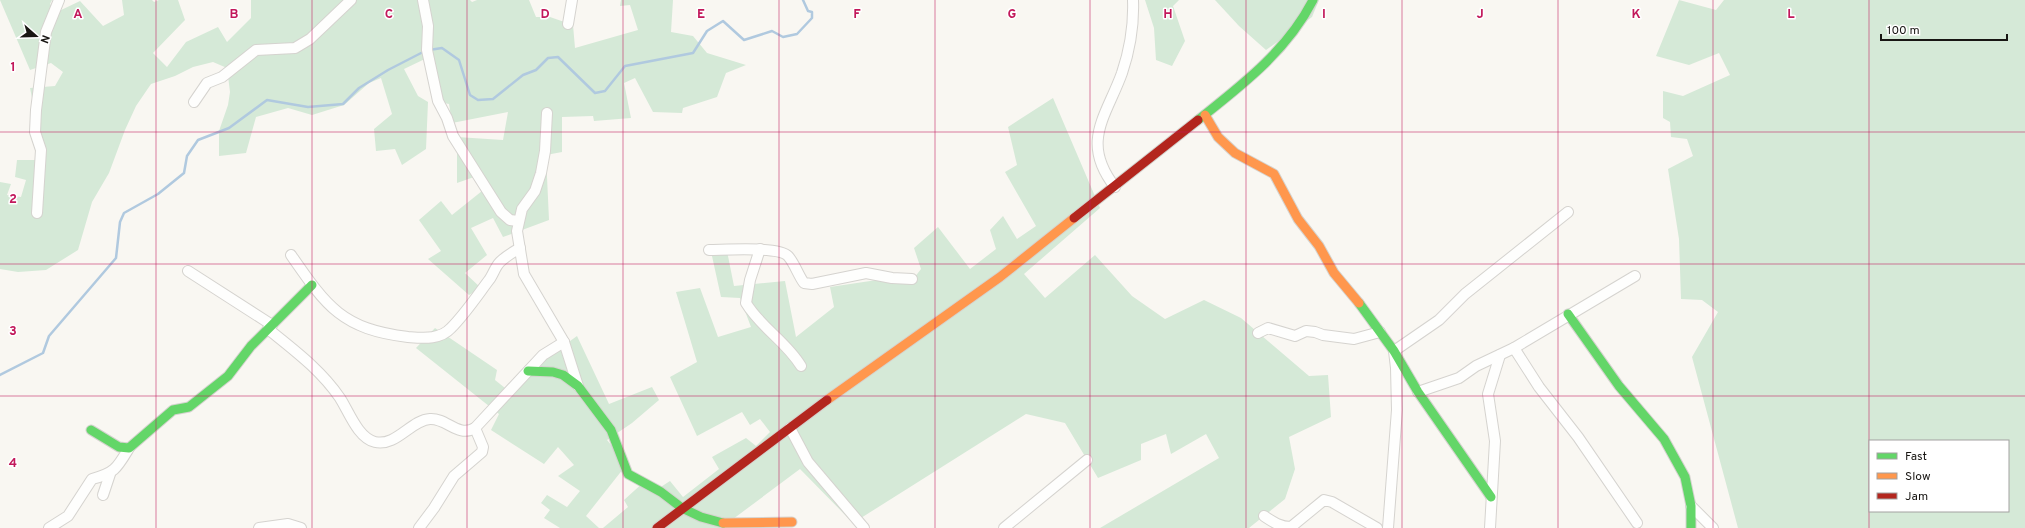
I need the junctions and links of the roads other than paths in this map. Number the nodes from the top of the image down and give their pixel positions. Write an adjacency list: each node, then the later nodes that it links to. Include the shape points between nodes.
1 (59, 0): 13 (street, via 46,32 36,110 35,132 41,150)
2 (351, 0): 8 (street, via 310,39 295,48 256,50 222,77 207,83)
3 (423, 0): 14 (street, via 428,26 427,50 438,101 453,136 501,212 510,220)
4 (572, 0): 7 (street)
5 (1132, 0): 11 (street, via 1133,24 1126,59 1097,131 1099,155 1105,174)
6 (1312, 0): 10 (street, via 1290,38 1256,74)
7 (568, 24)
8 (194, 102)
9 (546, 113): 14 (street, via 545,151 541,173 535,191 522,208)
10 (1205, 115): 11 (street); 25 (street, via 1218,137 1235,153 1274,174 1298,219 1319,246 1334,273)
11 (1115, 187): 36 (street, via 1000,277)
12 (1568, 212): 29 (street, via 1465,294 1439,320)
13 (37, 213)
14 (518, 221): 15 (street)
15 (520, 248): 22 (street, via 499,263 490,279 450,329 438,337 414,337 365,328 346,319); 27 (street, via 524,274)
16 (709, 250): 17 (street)
17 (760, 250): 21 (street, via 784,253 804,283 812,284 866,273); 31 (street, via 750,280 746,304 753,315 793,352)
18 (291, 255): 22 (street)
19 (188, 271): 24 (street)
20 (1635, 276): 23 (street)
21 (912, 279)
22 (312, 285): 24 (street)
23 (1568, 314): 28 (street); 43 (street, via 1619,386 1664,439 1685,477)
24 (270, 327): 35 (street, via 326,381 365,438 376,442 389,440 430,419 460,431 468,432); 38 (street, via 251,346 228,376 209,393 189,407 173,410)
25 (1380, 332): 26 (street, via 1354,339 1306,331 1295,336 1268,328); 29 (street)
26 (1258, 333)
27 (564, 342): 32 (street, via 543,355); 33 (street)
28 (1514, 348): 30 (street); 47 (street)
29 (1394, 351): 34 (street); 56 (street, via 1397,410)
30 (1500, 354): 34 (street, via 1459,378); 42 (street, via 1488,394 1495,441)
31 (801, 366)
32 (528, 371): 33 (street, via 563,375); 35 (street)
33 (578, 386): 44 (street, via 611,430 628,474 661,492)
34 (1418, 392): 42 (street)
35 (475, 428): 51 (street, via 482,452 454,476)
36 (790, 428): 44 (street); 53 (street, via 808,462)
37 (91, 430): 38 (street, via 119,447)
38 (129, 448): 40 (street)
39 (1087, 460): 54 (street)
40 (110, 474): 41 (street); 48 (street, via 92,479 68,516)
41 (103, 495)
42 (1491, 497): 57 (street)
43 (1691, 506): 58 (street); 59 (street)
44 (682, 508): 46 (street, via 701,517 727,524); 52 (street)
45 (1264, 516): 55 (street, via 1275,524 1291,527 1324,500)
46 (792, 522)
47 (1637, 523)
48 (49, 528)
49 (259, 528): 50 (street, via 288,524)
50 (301, 528)
51 (419, 528)
52 (657, 528)
53 (864, 528)
54 (1004, 528)
55 (1377, 528)
56 (1388, 528)
57 (1490, 528)
58 (1691, 528)
59 (1713, 528)

